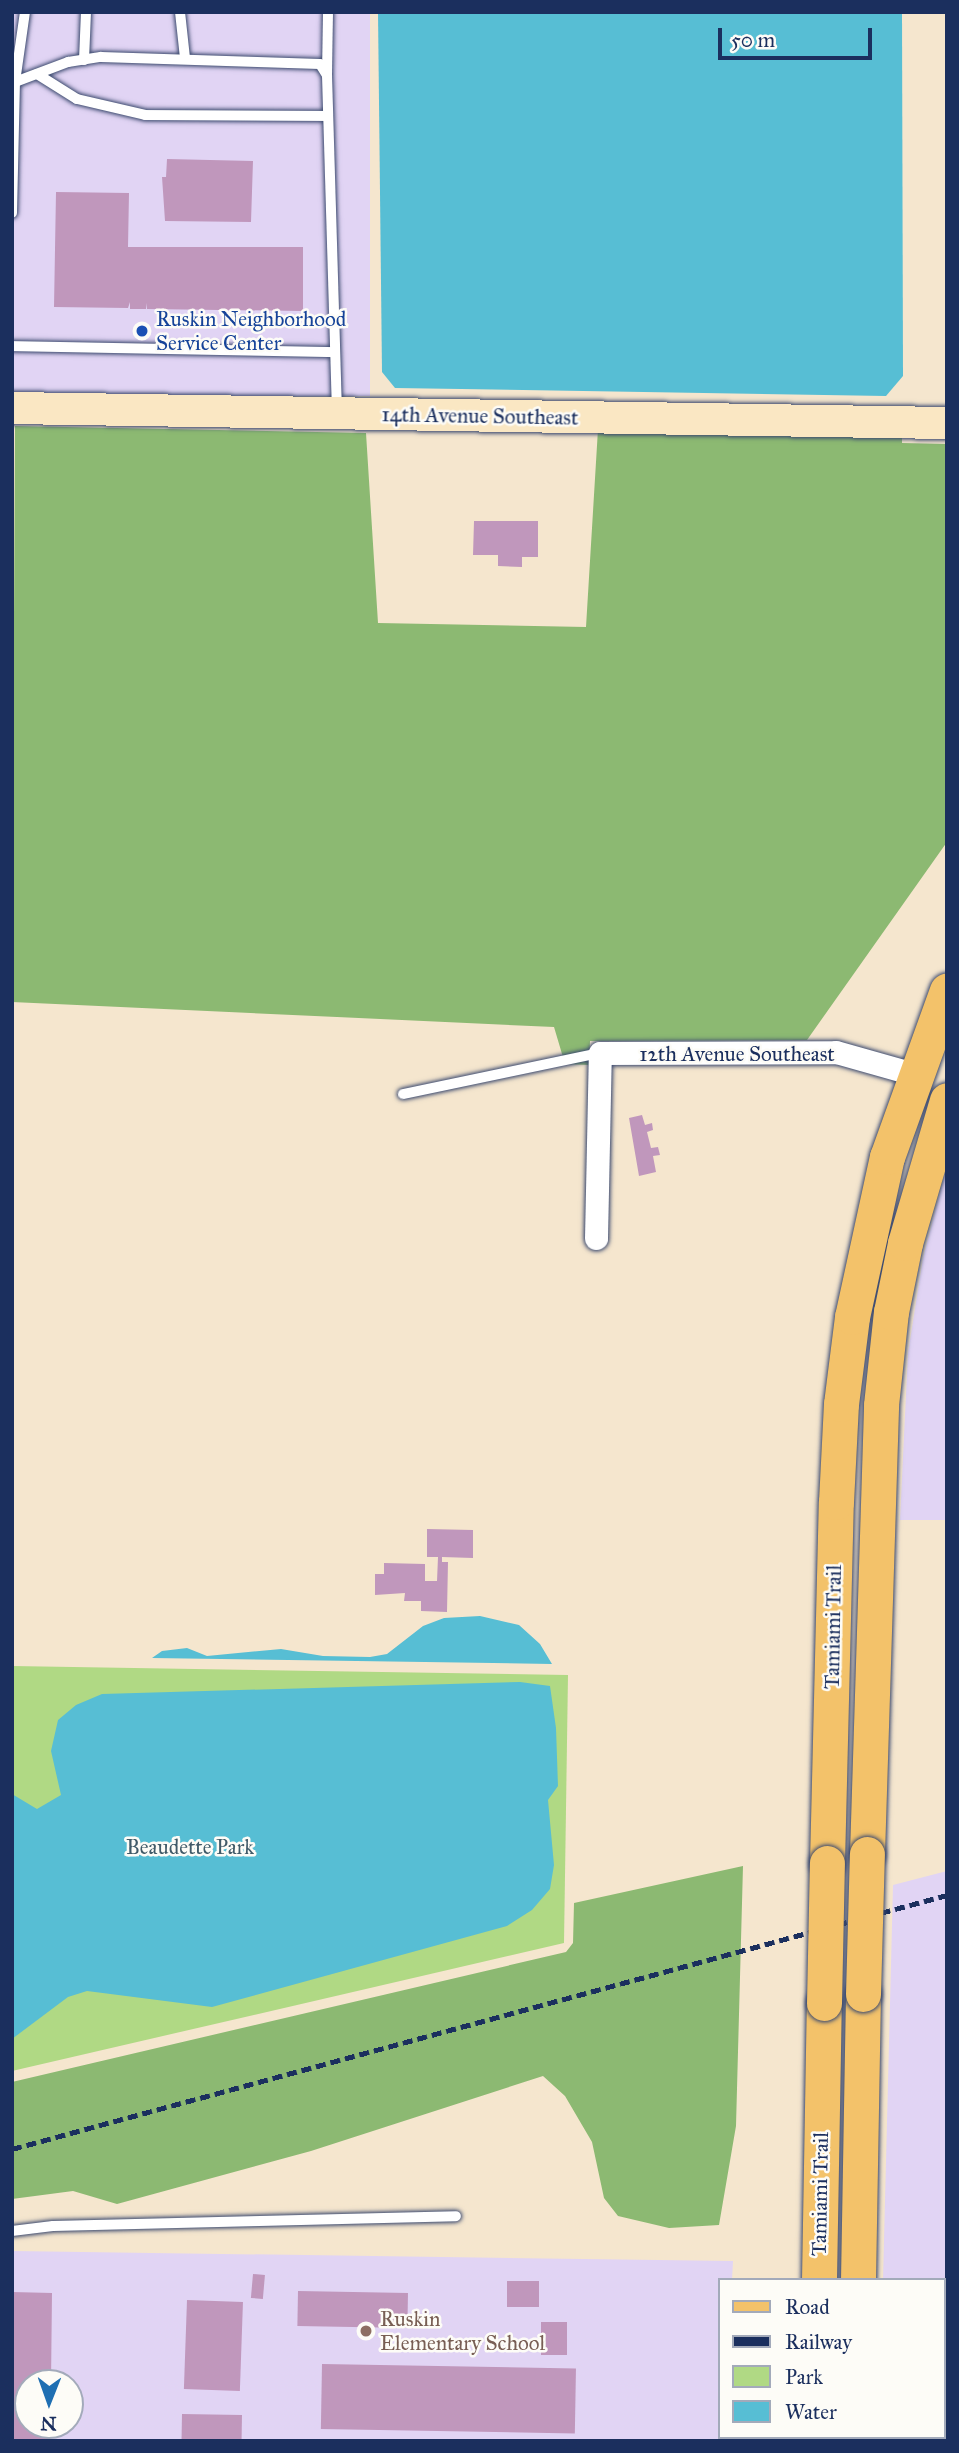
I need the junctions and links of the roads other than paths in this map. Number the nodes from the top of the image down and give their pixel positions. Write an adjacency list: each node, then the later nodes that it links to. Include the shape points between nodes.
1 (25, 12): 9 (lane)
2 (86, 12): 6 (lane)
3 (180, 12): 5 (lane)
4 (328, 12): 8 (lane)
5 (185, 58): 6 (lane); 8 (lane, via 304,60 320,64)
6 (84, 60): 7 (lane)
7 (37, 74): 9 (lane); 10 (lane, via 77,99 145,114)
8 (327, 75): 10 (lane)
9 (15, 82): 11 (lane)
10 (328, 116): 13 (lane)
11 (12, 213)
12 (12, 346): 13 (lane)
13 (335, 352): 15 (lane)
14 (12, 408): 15 (street, 14th Avenue Southeast)
15 (337, 413): 16 (street, 14th Avenue Southeast)
16 (947, 423)
17 (947, 990): 19 (main road, Tamiami Trail)
18 (600, 1053): 19 (street, 12th Avenue Southeast, via 836,1052); 20 (lane); 22 (street)
19 (914, 1074): 25 (main road, Tamiami Trail, bridge, via 868,1234 841,1404)
20 (403, 1094)
21 (947, 1100): 26 (main road, Tamiami Trail, bridge, via 905,1243 884,1378 876,1486)
22 (596, 1238)
23 (456, 2216): 24 (lane, via 53,2226)
24 (12, 2231)
25 (819, 2278)
26 (858, 2278)

